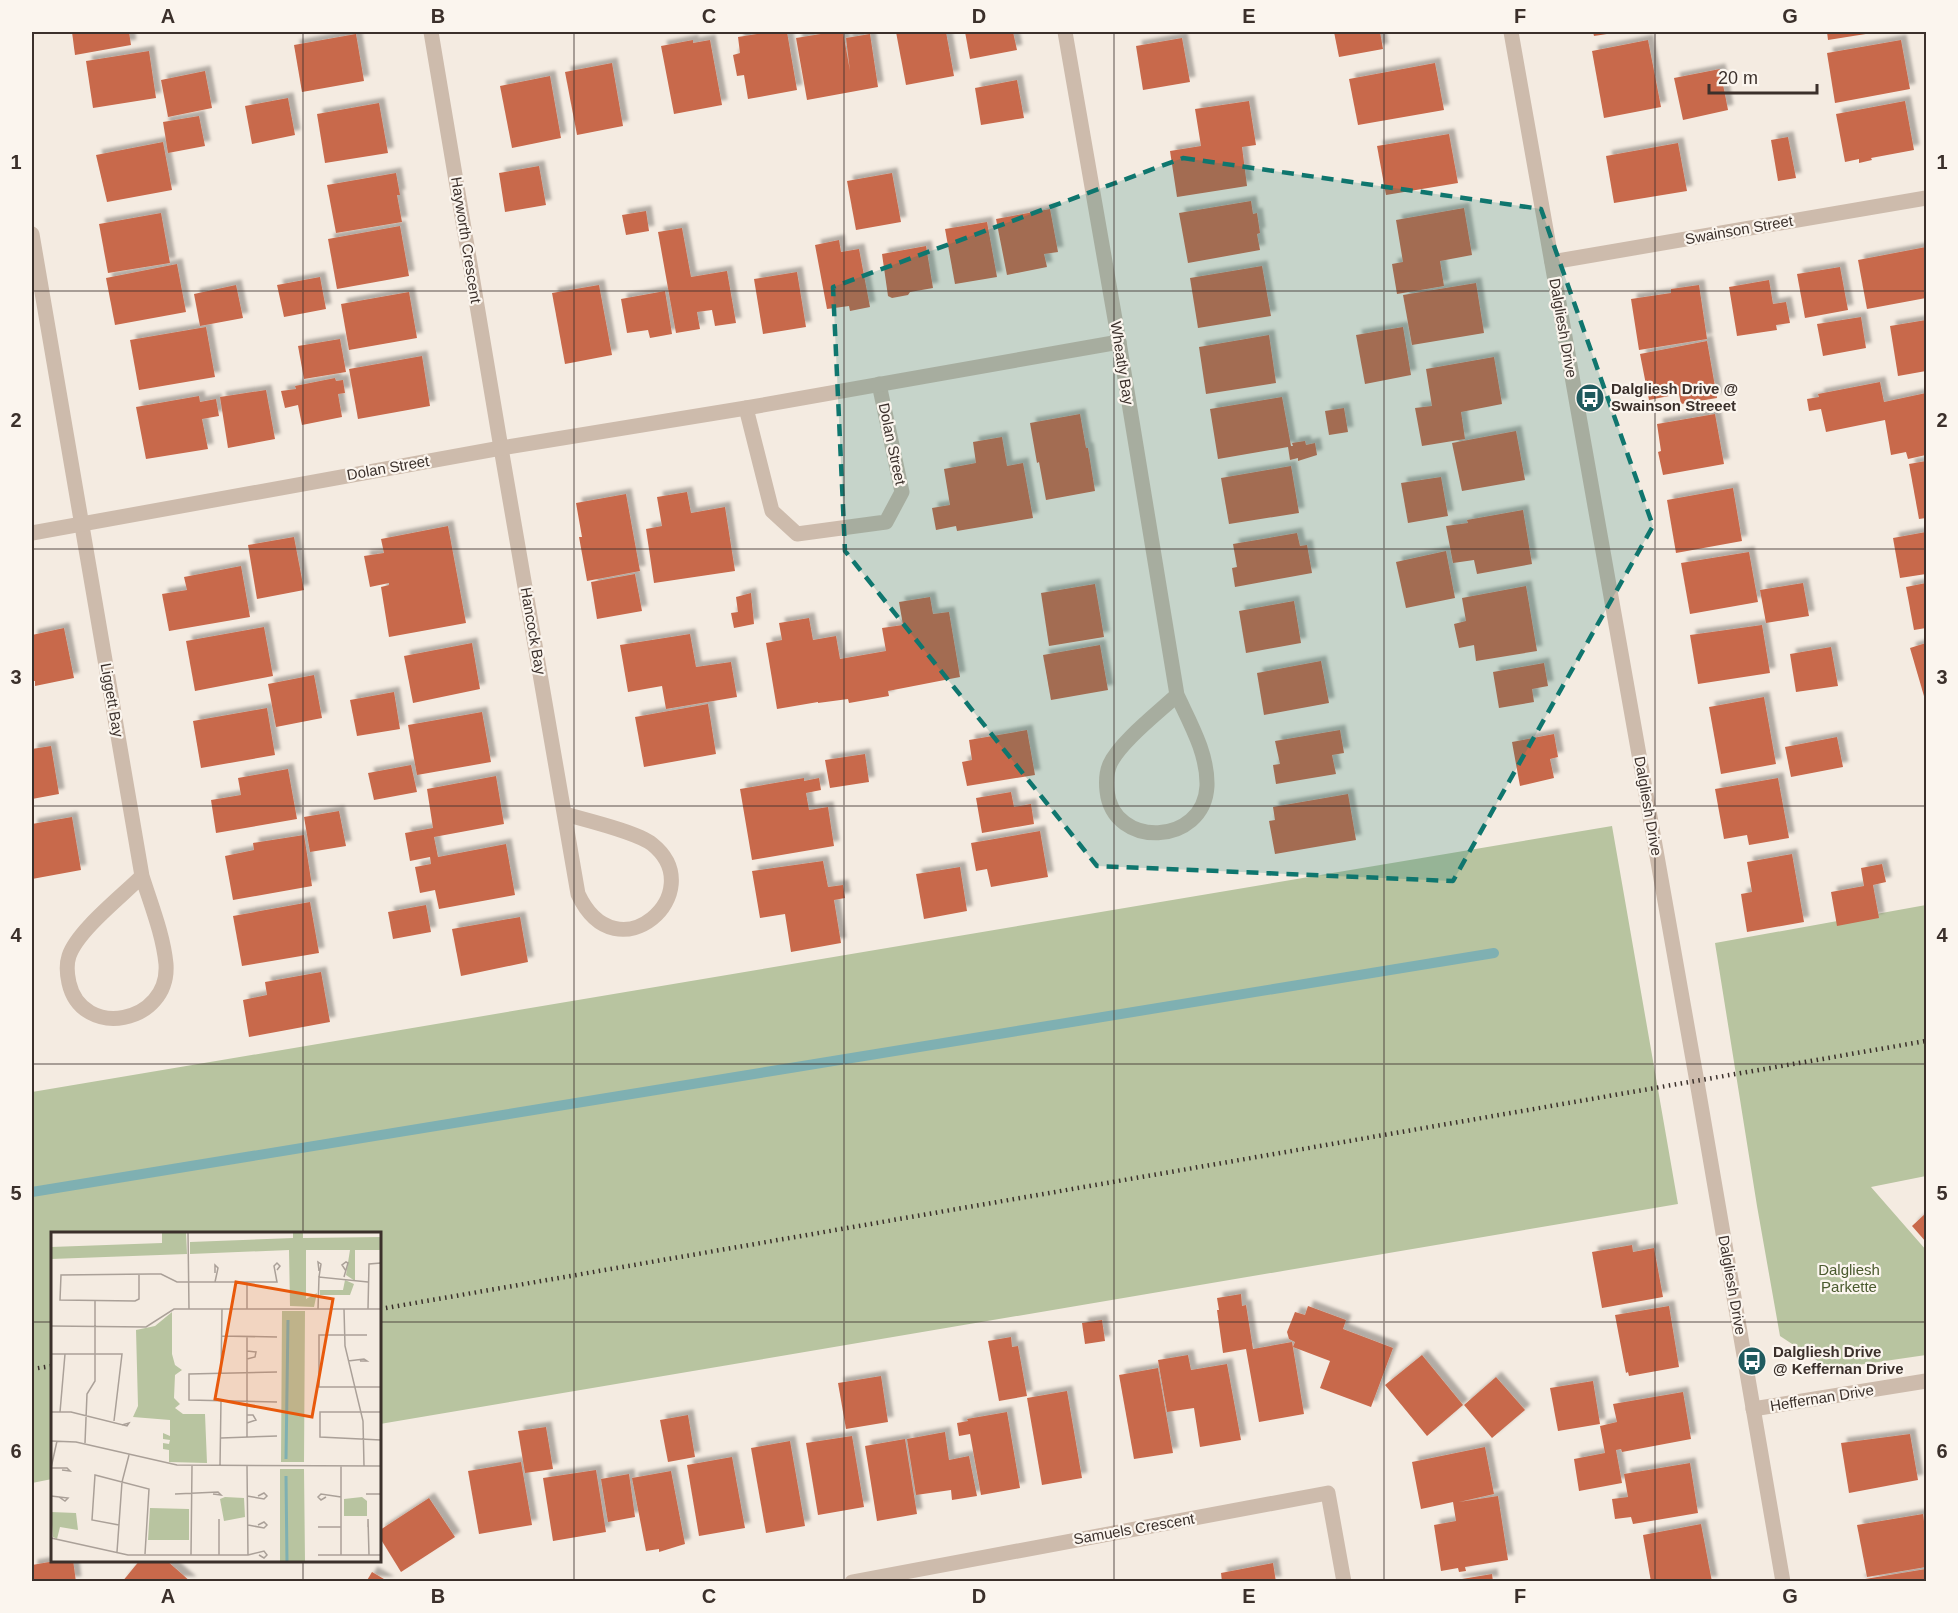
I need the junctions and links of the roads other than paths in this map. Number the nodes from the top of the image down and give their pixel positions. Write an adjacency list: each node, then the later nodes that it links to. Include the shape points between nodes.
1 (431, 32): 10 (street, Hayworth Crescent)
2 (1065, 32): 7 (street, Wheatly Bay)
3 (1511, 32): 6 (street, Dalgliesh Drive)
4 (1926, 198): 6 (street, Swainson Street)
5 (32, 234): 11 (street)
6 (1552, 262): 17 (street, Dalgliesh Drive)
7 (1119, 342): 8 (street, Dolan Street); 13 (street, Wheatly Bay)
8 (879, 384): 9 (street, Dolan Street); 9 (street, Dolan Street, via 902,492 886,522 796,534 772,511)
9 (746, 408): 10 (street, Dolan Street)
10 (501, 448): 11 (street, Dolan Street); 14 (street, Hancock Bay)
11 (81, 525): 12 (street, Dolan Street); 15 (street, Liggett Bay)
12 (32, 533)
13 (1177, 695): 13 (street, Wheatly Bay, via 1118,752 1110,765 1106,781 1111,804 1125,823 1138,831 1154,834 1184,826 1203,802 1207,786 1199,743)
14 (565, 814): 14 (street, Hancock Bay, via 578,894 585,909 597,921 628,929 644,925 658,915 671,886 670,869 663,855 636,836)
15 (142, 876): 15 (street, Liggett Bay, via 84,932 68,958 70,989 90,1012 105,1018 120,1019 149,1007 164,981 166,965 158,926)
16 (1926, 1381): 17 (street, Heffernan Drive)
17 (1753, 1409): 20 (street, Dalgliesh Drive)
18 (852, 1581): 19 (street, Samuels Crescent, via 1328,1493)
19 (1344, 1581)
20 (1783, 1581)

